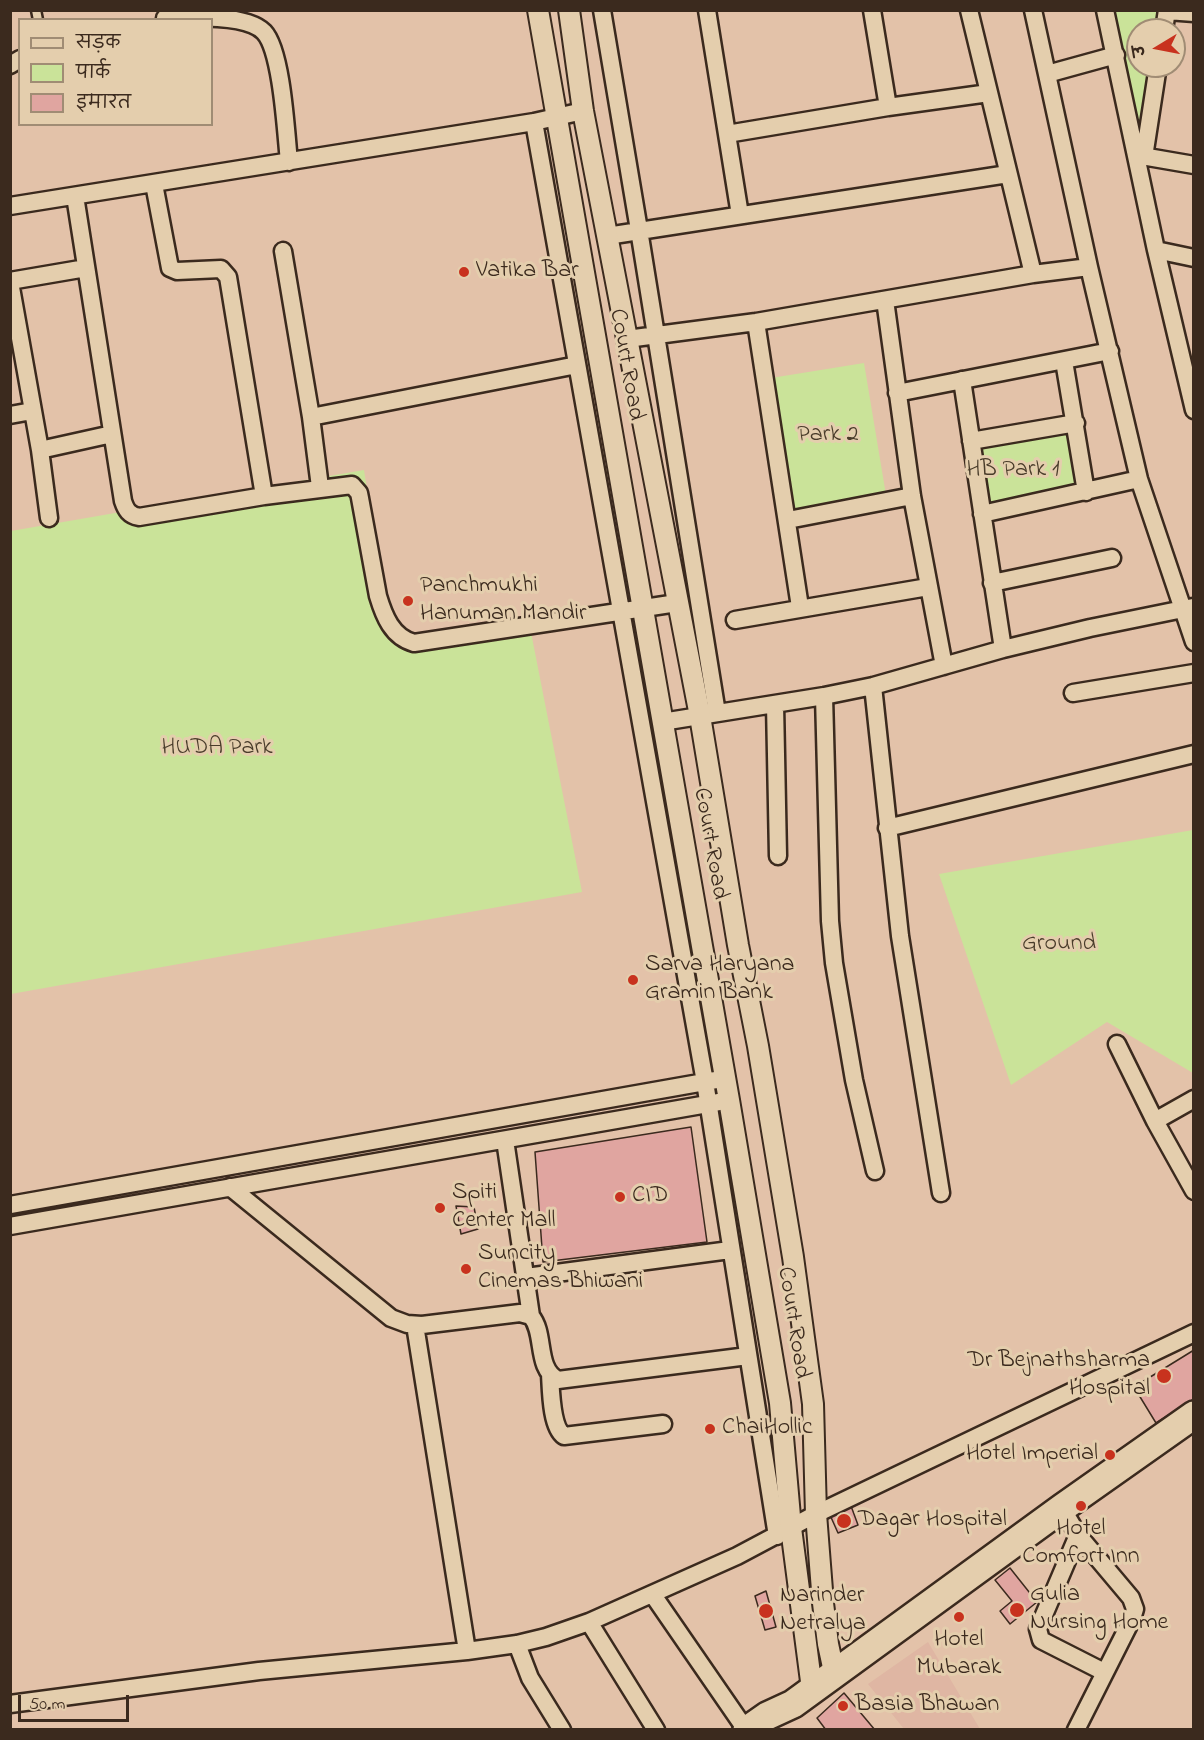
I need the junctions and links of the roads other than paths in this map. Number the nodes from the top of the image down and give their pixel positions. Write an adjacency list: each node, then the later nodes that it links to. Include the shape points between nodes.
1 (538, 10): 18 (street, Court Road)
2 (569, 10): 17 (street)
3 (602, 10): 29 (street)
4 (872, 10): 16 (street)
5 (969, 10): 15 (street)
6 (1033, 10): 13 (street)
7 (1105, 10): 12 (street)
8 (712, 11): 20 (street)
9 (1167, 11): 10 (street)
10 (1194, 13)
11 (166, 16): 22 (street, via 214,17 264,32 278,61)
12 (1116, 55): 13 (street); 21 (street)
13 (1047, 74): 34 (street)
14 (1156, 78): 21 (street)
15 (989, 93): 16 (street); 24 (street)
16 (888, 107): 20 (street)
17 (583, 111): 18 (street); 30 (street)
18 (556, 118): 19 (street); 69 (street, Court Road)
19 (534, 122): 22 (street); 44 (street)
20 (727, 134): 28 (street)
21 (1140, 156): 23 (street); 31 (street)
22 (290, 162): 25 (street)
23 (1194, 165)
24 (1008, 174): 28 (street); 36 (street)
25 (154, 184): 26 (street); 58 (street, via 170,268 221,269 228,277)
26 (75, 196): 27 (street); 35 (street)
27 (10, 206)
28 (740, 215): 29 (street)
29 (639, 231): 30 (street); 40 (street)
30 (608, 236): 41 (street)
31 (1156, 250): 33 (street); 47 (street)
32 (283, 252): 50 (street)
33 (1194, 258)
34 (1089, 267): 36 (street); 42 (street)
35 (86, 268): 37 (street); 52 (street)
36 (1033, 274): 38 (street)
37 (10, 281): 48 (street)
38 (885, 300): 39 (street); 46 (street)
39 (756, 322): 40 (street); 62 (street)
40 (656, 335): 41 (street); 80 (street)
41 (627, 339): 66 (street)
42 (1110, 351): 43 (street); 55 (street)
43 (1064, 361): 45 (street); 51 (street)
44 (577, 365): 50 (street); 70 (street)
45 (962, 380): 46 (street); 53 (street)
46 (897, 393): 59 (street)
47 (1194, 410)
48 (32, 411): 49 (street); 54 (street)
49 (10, 415)
50 (311, 417): 56 (street)
51 (1076, 423): 53 (street); 57 (street)
52 (112, 434): 54 (street); 58 (street, via 123,501 134,516)
53 (971, 441): 60 (street)
54 (40, 450): 61 (street)
55 (1138, 479): 57 (street); 68 (street)
56 (320, 487): 58 (street); 70 (street, via 352,484 359,492 378,596 392,628 405,640 422,643)
57 (1086, 492): 60 (street)
58 (264, 496)
59 (912, 496): 62 (street); 65 (street)
60 (982, 514): 64 (street)
61 (49, 518)
62 (788, 520): 67 (street)
63 (1112, 558): 64 (street)
64 (992, 584): 73 (street)
65 (928, 586): 67 (street); 74 (street)
66 (677, 603): 69 (street); 80 (street)
67 (800, 607): 71 (street)
68 (1188, 608): 72 (street); 73 (street)
69 (642, 609): 70 (street); 81 (street, Court Road)
70 (620, 613): 87 (street)
71 (735, 620)
72 (1194, 642)
73 (1003, 650): 74 (street)
74 (944, 666): 76 (street)
75 (1194, 673): 77 (street)
76 (873, 686): 78 (street); 83 (street)
77 (1073, 693)
78 (824, 696): 79 (street); 93 (street, via 834,963 854,1080)
79 (775, 704): 80 (street); 84 (street)
80 (708, 715): 81 (street); 109 (street, via 738,945 794,1257 813,1404)
81 (662, 722): 86 (street, Court Road)
82 (1194, 754): 83 (street)
83 (887, 828): 96 (street)
84 (778, 856)
85 (1117, 1044): 91 (street)
86 (725, 1078): 87 (street); 89 (street, Court Road)
87 (705, 1082): 90 (street); 97 (street)
88 (1194, 1099): 91 (street)
89 (729, 1100): 90 (street); 110 (street, Court Road, via 780,1402)
90 (708, 1104): 92 (street); 99 (street)
91 (1155, 1121): 95 (street)
92 (505, 1140): 94 (street); 100 (street)
93 (875, 1171)
94 (230, 1187): 98 (street); 102 (street, via 391,1318)
95 (1194, 1191)
96 (941, 1193)
97 (10, 1205)
98 (10, 1226)
99 (730, 1250): 100 (street); 104 (street)
100 (526, 1277): 101 (street)
101 (531, 1316): 102 (street, via 520,1313); 105 (street)
102 (415, 1325): 115 (street)
103 (1194, 1333): 109 (street)
104 (748, 1356): 105 (street, via 564,1381); 110 (street)
105 (549, 1374): 107 (street, via 556,1422 564,1436)
106 (1194, 1415): 108 (highway)
107 (663, 1424)
108 (1062, 1508): 111 (street); 116 (highway)
109 (816, 1514): 110 (street); 116 (street, via 824,1613)
110 (784, 1532): 112 (street); 118 (street, Court Road)
111 (1078, 1535): 117 (street, via 1135,1605 1132,1619); 117 (street, via 1038,1635)
112 (653, 1595): 113 (street); 122 (street)
113 (589, 1622): 114 (street); 121 (street)
114 (517, 1644): 115 (street); 120 (street, via 530,1678)
115 (467, 1651): 119 (street, via 259,1671)
116 (834, 1672): 118 (highway)
117 (1104, 1672): 124 (street)
118 (802, 1696): 122 (highway); 123 (highway)
119 (10, 1704)
120 (562, 1730)
121 (656, 1730)
122 (747, 1730)
123 (771, 1730)
124 (1076, 1730)

